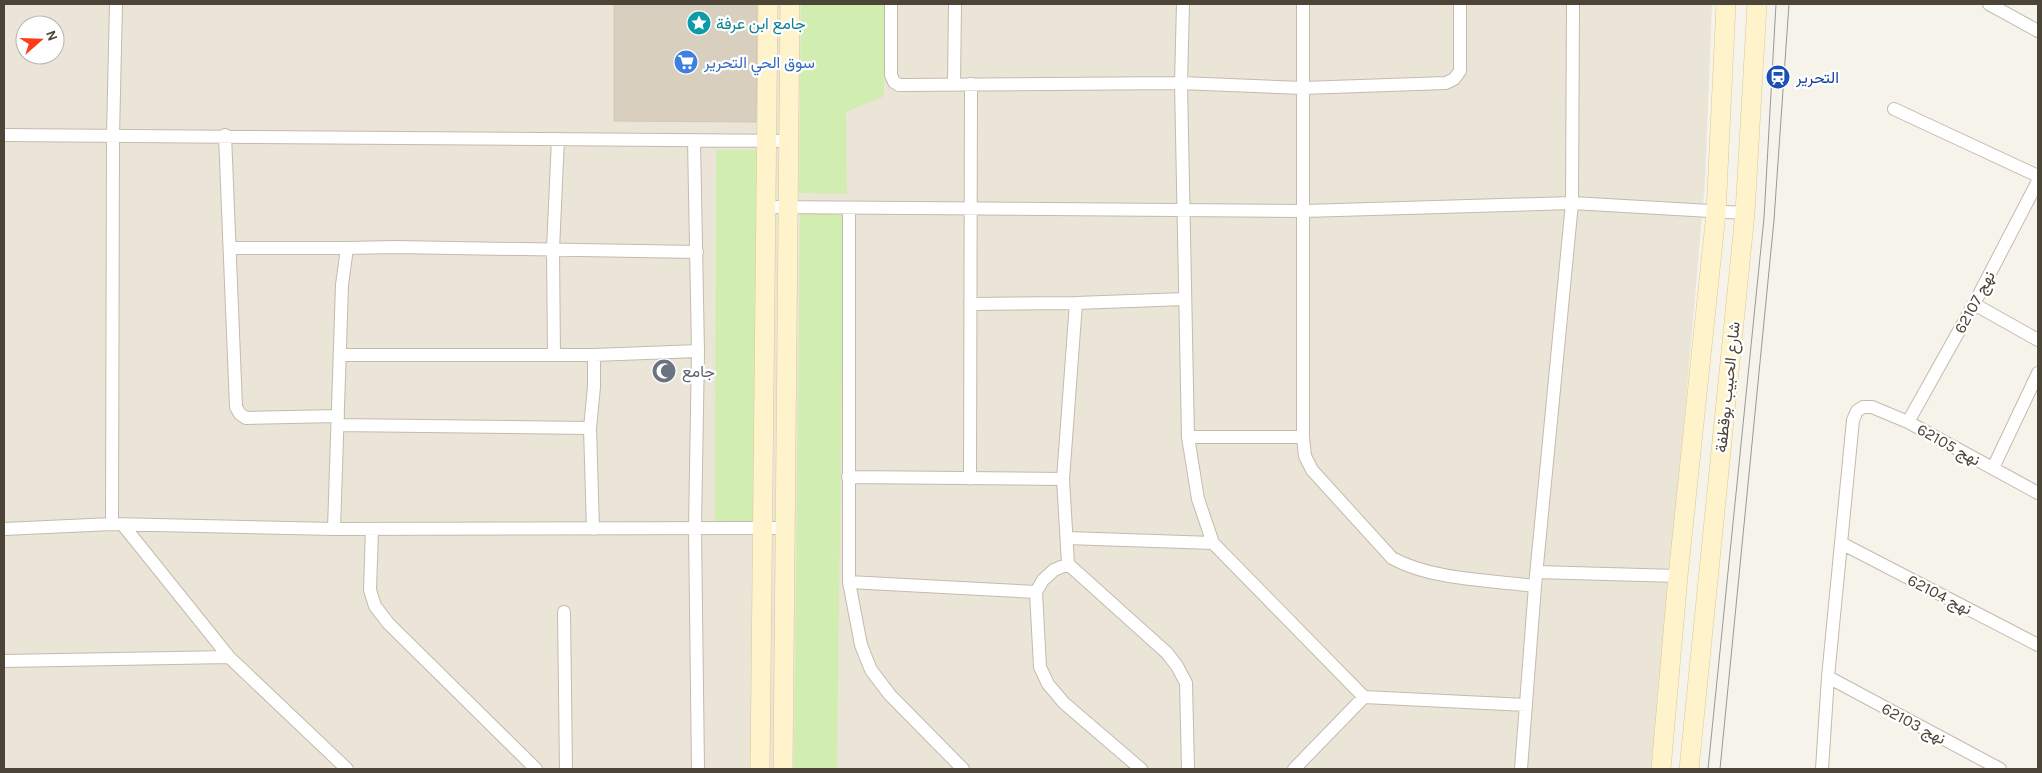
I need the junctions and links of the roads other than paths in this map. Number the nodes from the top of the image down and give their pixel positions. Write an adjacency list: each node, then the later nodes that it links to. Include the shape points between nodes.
1 (116, 4): 20 (street)
2 (768, 4): 25 (street)
3 (790, 4): 24 (street)
4 (891, 4): 15 (street, via 890,75 894,82 899,85)
5 (955, 4): 15 (street)
6 (1183, 4): 14 (street)
7 (1303, 4): 17 (street)
8 (1460, 4): 17 (street, via 1460,71 1454,79 1446,83)
9 (1574, 4): 28 (street)
10 (1726, 4): 35 (street, شارع الحبيب بوقطفة)
11 (1757, 4): 36 (street, شارع الحبيب بوقطفة)
12 (1989, 4): 13 (street)
13 (2038, 30)
14 (1181, 83): 16 (street); 17 (street); 33 (street)
15 (954, 84): 16 (street)
16 (971, 84): 32 (street)
17 (1303, 88): 34 (street)
18 (1894, 109): 26 (street)
19 (4, 135): 20 (street)
20 (113, 135): 21 (street); 61 (street)
21 (225, 135): 22 (street); 37 (street)
22 (558, 139): 23 (street); 39 (street)
23 (694, 140): 25 (street); 40 (street)
24 (790, 141): 25 (street); 30 (street)
25 (766, 142): 29 (street)
26 (2038, 176)
27 (2038, 181): 44 (street, نهج 62107)
28 (1572, 203): 34 (street); 35 (street); 73 (street)
29 (766, 208): 30 (street); 68 (street)
30 (789, 208): 31 (street); 63 (street)
31 (849, 208): 32 (street); 57 (street)
32 (970, 209): 33 (street); 43 (street)
33 (1185, 210): 34 (street); 41 (street)
34 (1304, 211): 55 (street)
35 (1716, 213): 36 (street); 74 (street, شارع الحبيب بوقطفة)
36 (1745, 213): 97 (street, شارع الحبيب بوقطفة)
37 (230, 248): 38 (street); 51 (street, via 236,407 240,414 246,418)
38 (347, 248): 39 (street); 47 (street)
39 (553, 249): 40 (street); 48 (street)
40 (697, 252): 46 (street)
41 (1185, 299): 42 (street); 54 (street)
42 (1076, 303): 43 (street); 58 (street)
43 (970, 304): 59 (street)
44 (1974, 304): 45 (street); 52 (street, نهج 62107)
45 (2038, 340)
46 (698, 351): 49 (street); 62 (street)
47 (340, 354): 48 (street); 51 (street)
48 (554, 354): 49 (street)
49 (594, 354): 53 (street)
50 (2038, 373): 56 (street)
51 (338, 420): 53 (street); 65 (street)
52 (1908, 422): 56 (street, نهج 62105); 70 (street, نهج 62105, via 1872,407 1857,411 1853,420)
53 (590, 428): 67 (street)
54 (1188, 437): 55 (street); 71 (street, via 1198,499)
55 (1303, 437): 76 (street, via 1305,456 1312,470 1392,558 1427,573)
56 (1993, 468): 60 (street, نهج 62105)
57 (848, 477): 59 (street); 75 (street)
58 (1063, 479): 59 (street); 69 (street)
59 (970, 480)
60 (2038, 492)
61 (117, 525): 64 (street); 65 (street); 80 (street)
62 (695, 528): 67 (street); 68 (street); 88 (street)
63 (786, 528): 68 (street); 90 (street)
64 (4, 529)
65 (334, 529): 66 (street)
66 (372, 529): 67 (street); 86 (street, via 370,590 375,606 388,623)
67 (593, 529)
68 (764, 529): 89 (street)
69 (1068, 538): 71 (street); 72 (street)
70 (1841, 542): 79 (street, نهج 62104); 82 (street)
71 (1213, 543): 83 (street)
72 (1068, 564): 77 (street, via 1042,580); 93 (street, via 1177,666 1186,684)
73 (1536, 572): 74 (street); 76 (street)
74 (1678, 576): 96 (street, شارع الحبيب بوقطفة)
75 (849, 582): 77 (street); 91 (street, via 861,645 871,670 890,695)
76 (1535, 586): 84 (street)
77 (1036, 592): 92 (street, via 1040,667 1048,684 1064,703)
78 (564, 612): 87 (street)
79 (2038, 645)
80 (230, 657): 81 (street); 85 (street)
81 (4, 661)
82 (1828, 677): 98 (street); 99 (street, نهج 62103)
83 (1364, 697): 84 (street); 94 (street)
84 (1526, 705): 95 (street)
85 (347, 769)
86 (536, 769)
87 (566, 769)
88 (698, 769)
89 (760, 769)
90 (783, 769)
91 (963, 769)
92 (1141, 769)
93 (1188, 769)
94 (1294, 769)
95 (1521, 769)
96 (1661, 769)
97 (1689, 769)
98 (1822, 769)
99 (2000, 769)

